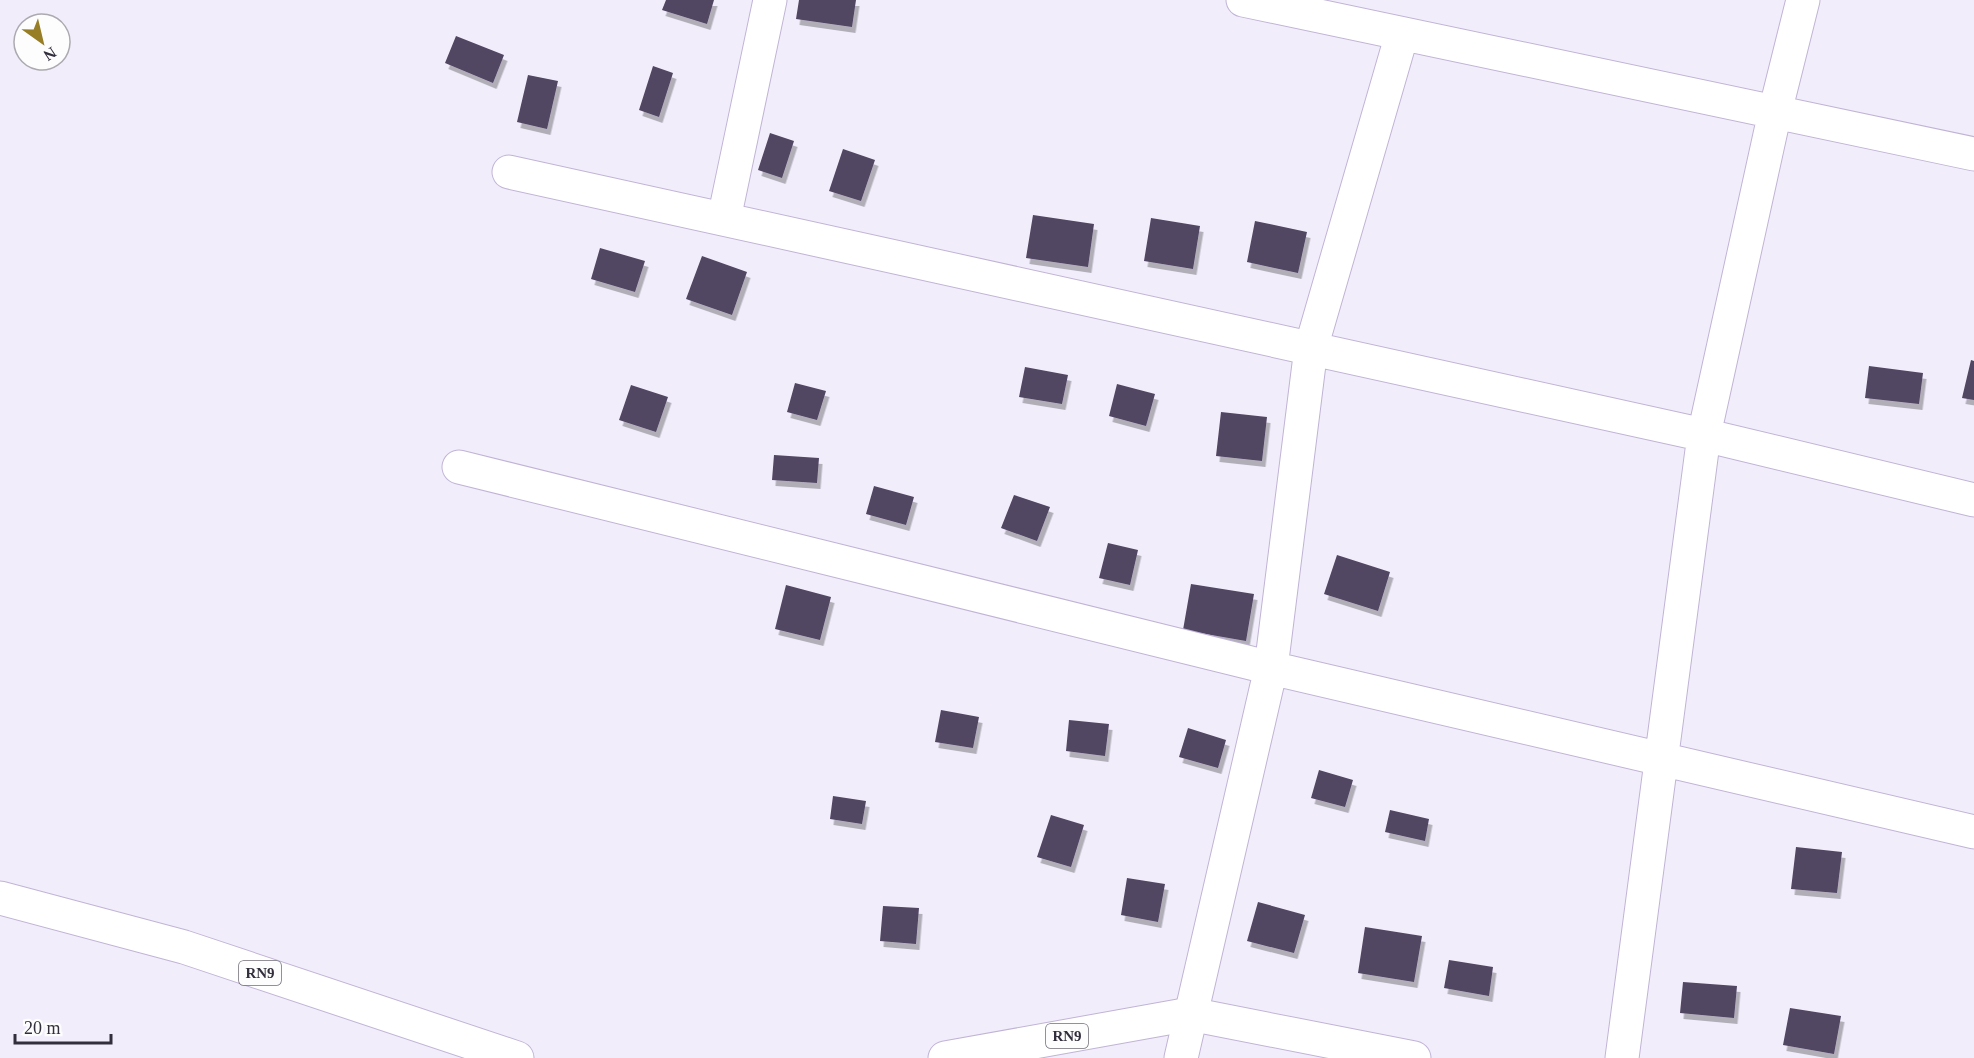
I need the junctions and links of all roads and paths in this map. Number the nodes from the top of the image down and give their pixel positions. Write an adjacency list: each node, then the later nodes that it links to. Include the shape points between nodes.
1 (770, 0): 9 (street)
2 (1243, 0): 4 (street)
3 (1803, 0): 6 (street)
4 (1362, 12): 5 (street)
5 (1402, 33): 6 (street); 10 (street)
6 (1775, 112): 7 (street); 11 (street)
7 (1974, 154)
8 (509, 172): 9 (street)
9 (724, 219): 10 (street)
10 (1311, 348): 11 (street); 14 (street)
11 (1704, 435): 13 (street); 15 (street)
12 (459, 467): 14 (street)
13 (1974, 500)
14 (1271, 668): 15 (street); 18 (street)
15 (1662, 757): 16 (street); 23 (street)
16 (1974, 832)
17 (0, 898): 19 (street, RN9, via 184,947)
18 (1190, 1014): 20 (street, RN9); 21 (street); 22 (street, RN9)
19 (517, 1058)
20 (945, 1058)
21 (1181, 1058)
22 (1414, 1058)
23 (1622, 1058)

